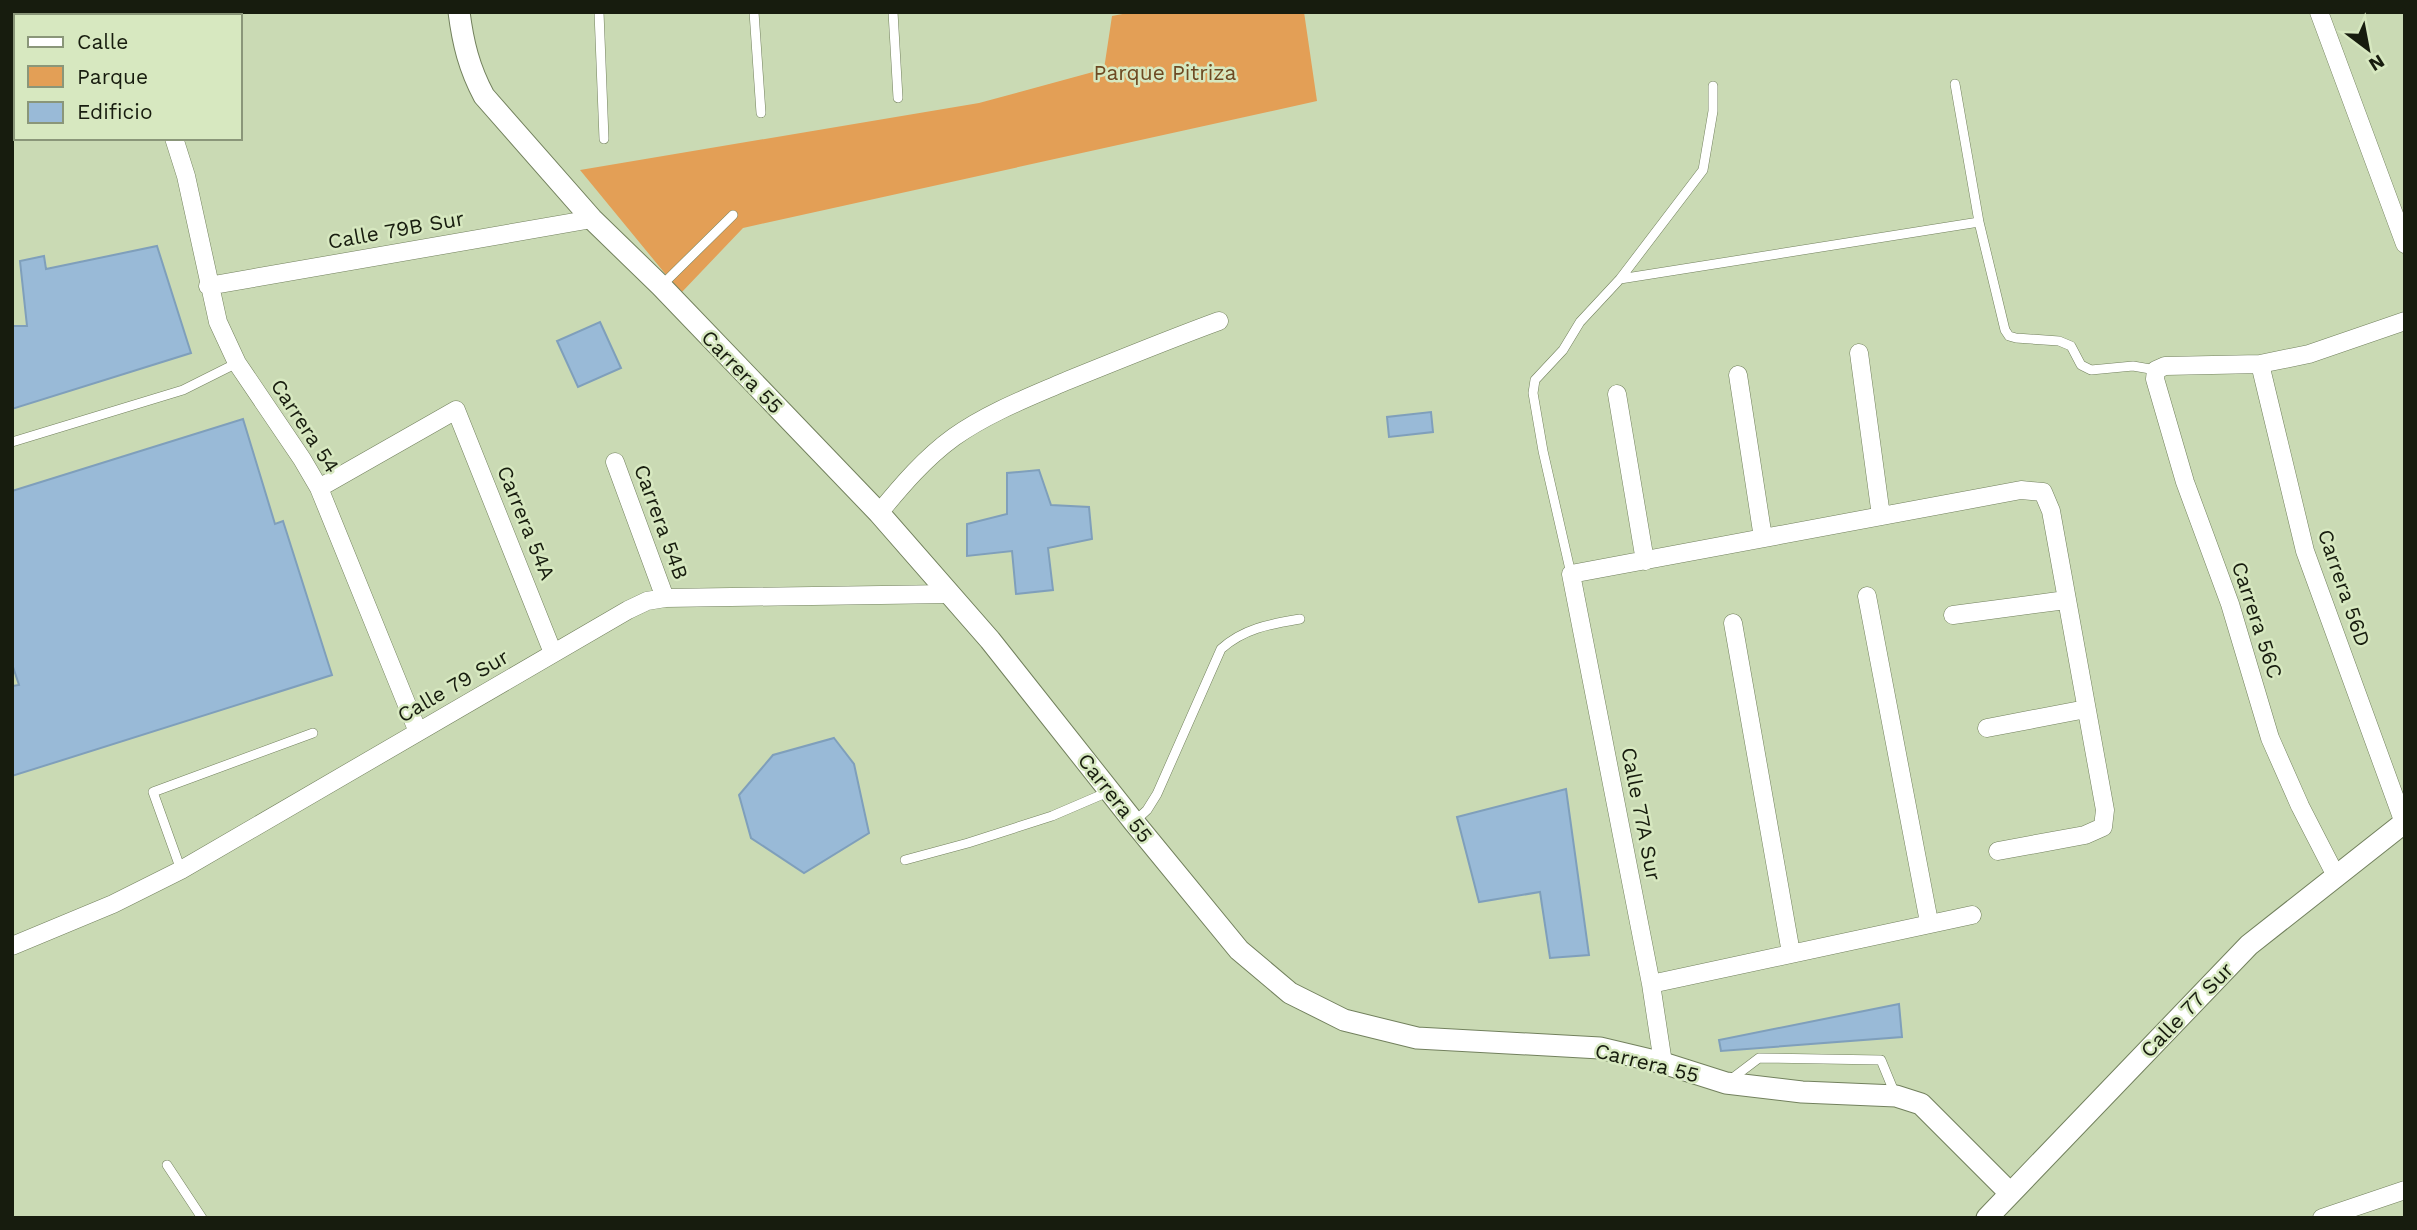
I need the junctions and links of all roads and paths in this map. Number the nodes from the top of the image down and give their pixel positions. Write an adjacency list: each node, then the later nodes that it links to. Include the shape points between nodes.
1 (459, 12): 13 (street, Carrera 55, via 464,48 484,96)
2 (600, 12): 10 (lane)
3 (754, 12): 9 (lane)
4 (893, 12): 8 (lane)
5 (2319, 12): 15 (street)
6 (1955, 84): 14 (lane)
7 (1713, 86): 16 (lane, via 1703,170)
8 (898, 98)
9 (761, 113)
10 (604, 139)
11 (175, 140): 17 (street, Carrera 54)
12 (733, 215): 18 (lane)
13 (592, 219): 17 (street, Calle 79B Sur); 18 (street, Carrera 55)
14 (1979, 222): 16 (lane); 24 (lane, via 2009,336 2059,341 2071,346 2081,365 2091,370 2133,366)
15 (2405, 244)
16 (1620, 279): 34 (lane, via 1535,380 1543,452)
17 (208, 286): 22 (street, Carrera 54)
18 (661, 286): 30 (street, Carrera 55)
19 (1219, 321): 30 (street, via 985,418 928,459)
20 (2405, 321): 23 (street, via 2309,354)
21 (1859, 354): 31 (street)
22 (237, 363): 27 (lane, via 183,390); 29 (street, Carrera 54)
23 (2260, 364): 24 (street); 49 (street, Carrera 56D, via 2305,551)
24 (2156, 370): 53 (street, Carrera 56C, via 2185,482 2230,604 2270,738)
25 (1738, 375): 32 (street)
26 (1617, 394): 33 (street)
27 (12, 442)
28 (615, 462): 37 (street, Carrera 54B)
29 (319, 488): 42 (street, Carrera 54A, via 456,410); 45 (street, Carrera 54)
30 (879, 513): 35 (street, Carrera 55)
31 (1881, 516): 32 (street); 38 (street, via 2021,490 2043,492 2051,511)
32 (1763, 538): 33 (street)
33 (1645, 561): 34 (street)
34 (1571, 574): 58 (street, Calle 77A Sur)
35 (949, 594): 37 (street, Calle 79 Sur); 47 (street, Carrera 55)
36 (1867, 596): 55 (street)
37 (665, 598): 42 (street, Calle 79 Sur, via 628,610)
38 (2066, 600): 39 (street); 43 (street)
39 (1952, 615)
40 (1300, 619): 48 (lane, via 1264,625 1233,638 1221,649 1157,794)
41 (1733, 623): 57 (street)
42 (553, 653): 45 (street, Calle 79 Sur)
43 (2087, 709): 44 (street); 50 (street, via 2105,810 2103,827 2085,835)
44 (1987, 728)
45 (418, 732): 52 (street, Calle 79 Sur)
46 (313, 733): 52 (lane, via 153,792)
47 (1110, 791): 48 (street, Carrera 55); 51 (lane, via 1052,816)
48 (1134, 822): 59 (street, Carrera 55, via 1239,950 1290,993 1344,1020 1417,1038 1600,1048)
49 (2404, 822): 53 (street, Calle 77 Sur)
50 (1998, 851)
51 (905, 860)
52 (181, 870): 56 (street, Calle 79 Sur)
53 (2336, 876): 64 (street, Calle 77 Sur, via 2249,945)
54 (1972, 915): 55 (street)
55 (1929, 922): 57 (street)
56 (12, 946)
57 (1791, 953): 58 (street)
58 (1651, 984): 59 (street, Calle 77A Sur)
59 (1664, 1063): 60 (street, Carrera 55)
60 (1726, 1083): 61 (street, Carrera 55); 61 (lane, via 1759,1058 1881,1060)
61 (1896, 1096): 64 (street, Carrera 55, via 1921,1104)
62 (167, 1166): 65 (lane)
63 (2405, 1190): 67 (street)
64 (2009, 1192): 66 (street, Calle 77 Sur)
65 (202, 1218)
66 (1987, 1218)
67 (2322, 1218)

